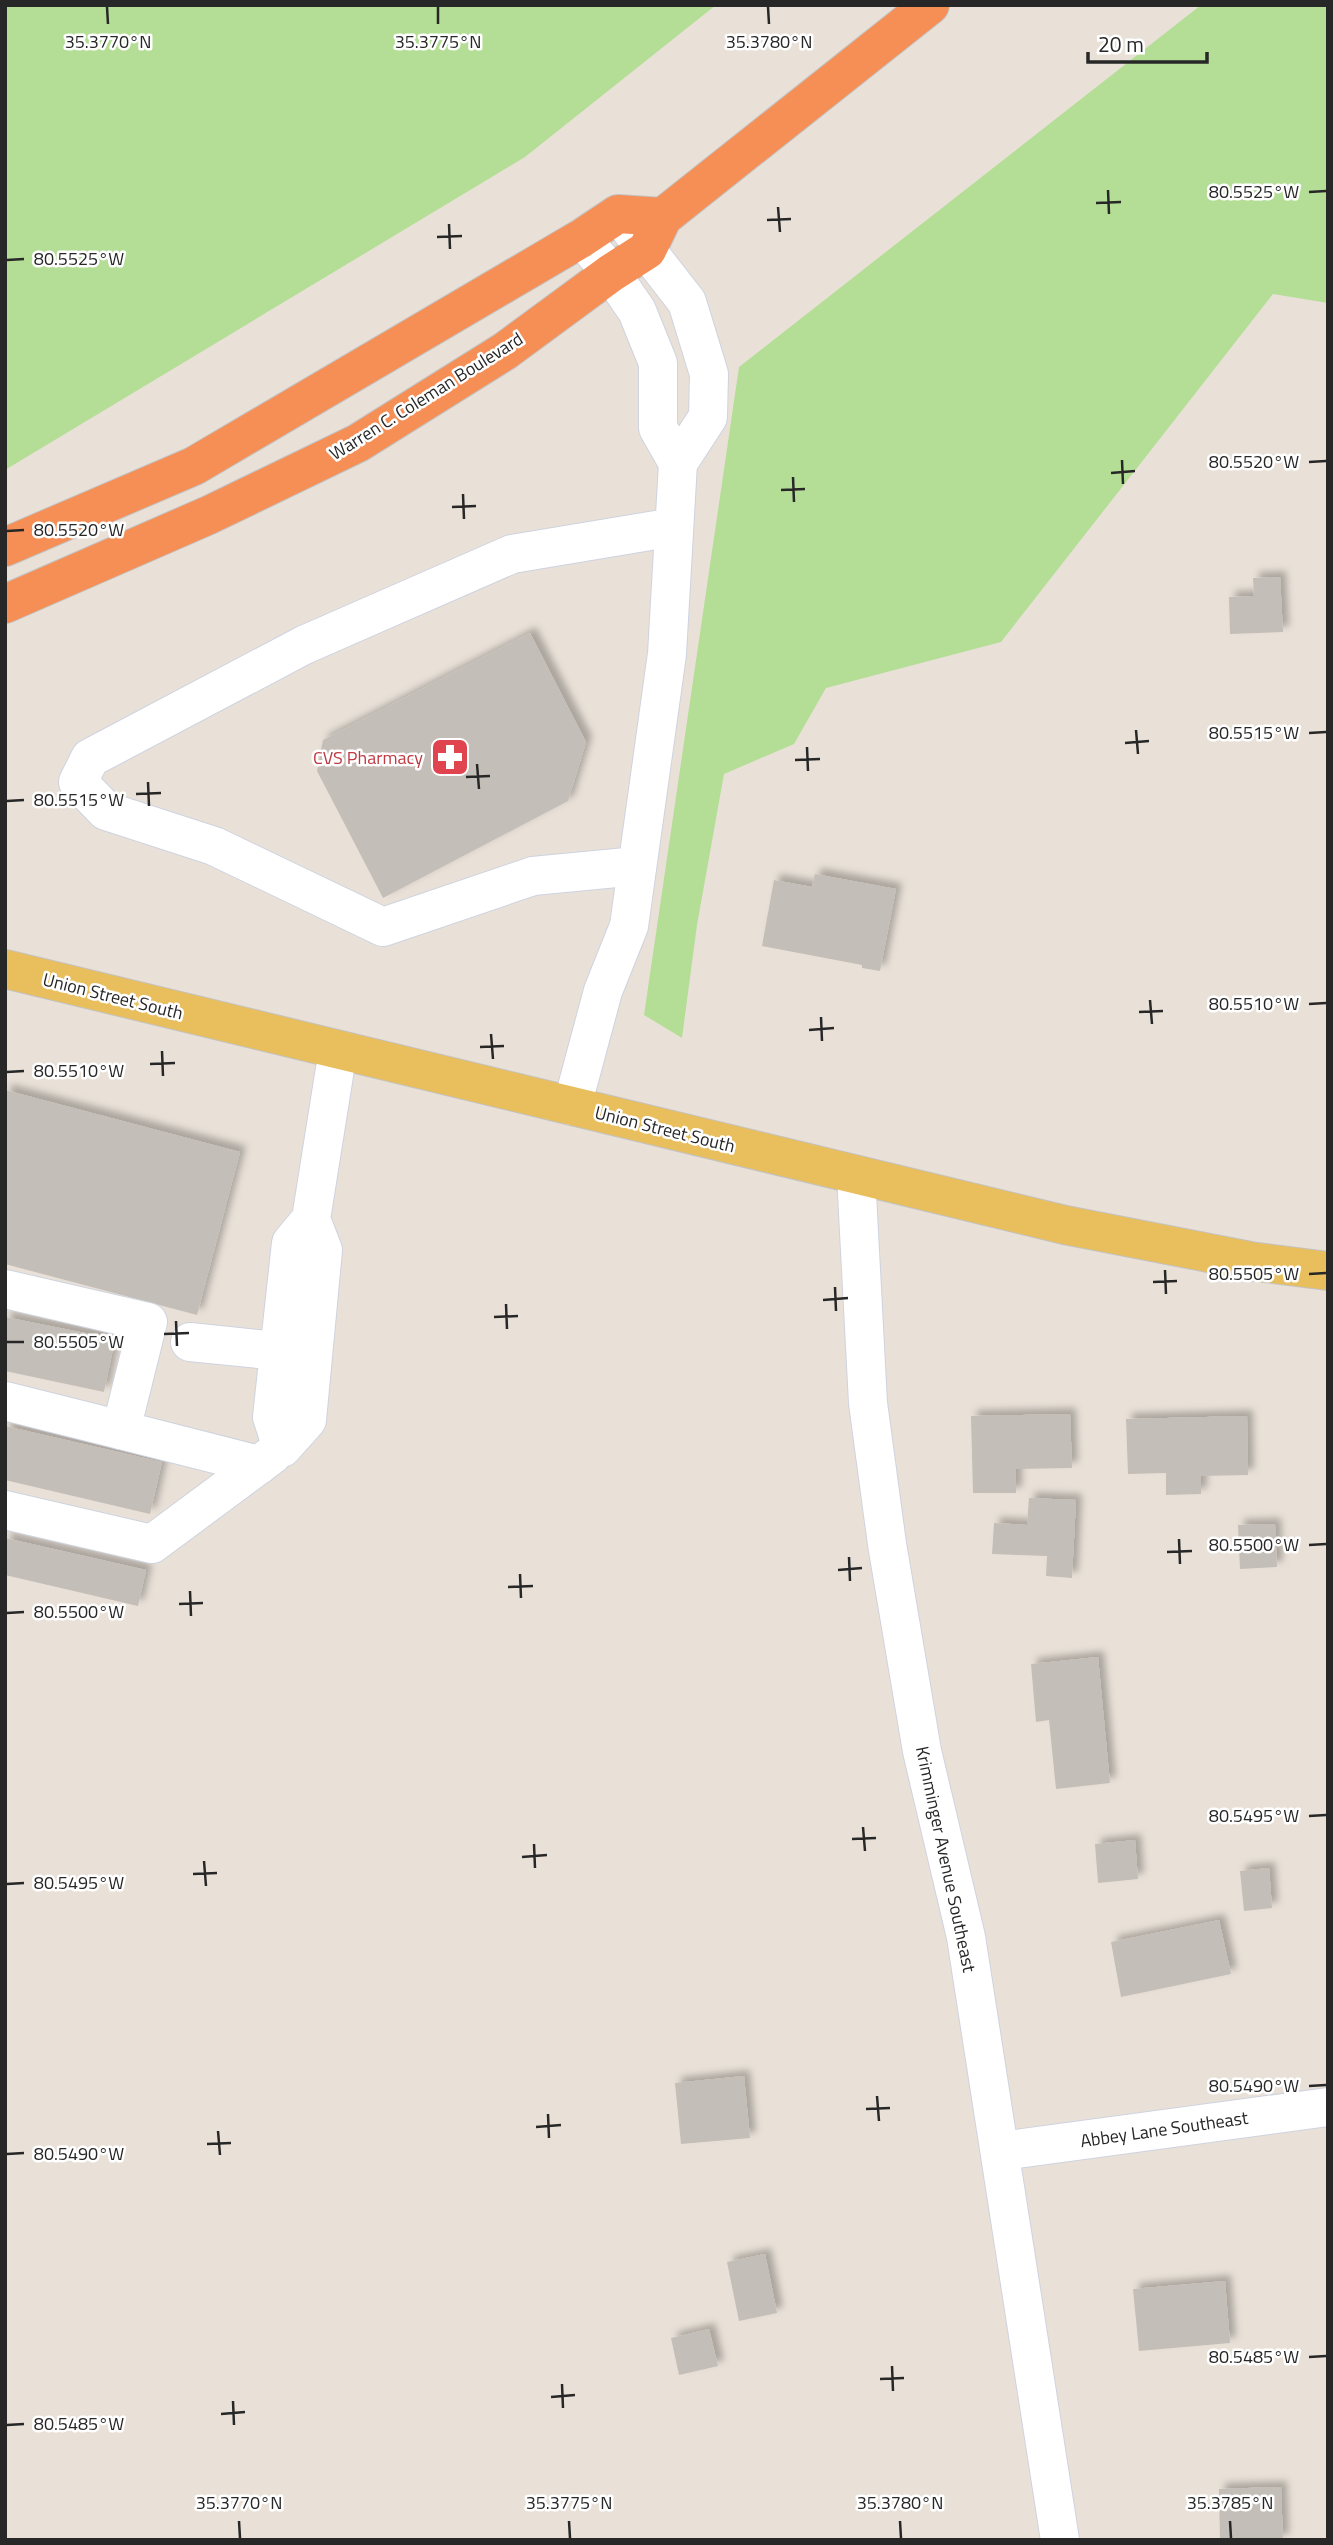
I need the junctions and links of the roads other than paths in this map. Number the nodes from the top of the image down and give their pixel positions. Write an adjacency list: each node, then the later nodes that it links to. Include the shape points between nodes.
1 (930, 5): 2 (highway, Warren C. Coleman Boulevard)
2 (655, 233): 3 (highway, via 618,214); 4 (highway, Warren C. Coleman Boulevard); 5 (street, via 687,302 709,374 708,417)
3 (582, 238): 4 (street); 7 (highway, via 194,466)
4 (611, 273): 5 (street, via 636,311 658,363 658,428); 8 (highway, Warren C. Coleman Boulevard, via 505,351 358,443 209,515)
5 (678, 463): 6 (street)
6 (674, 527): 9 (street, via 667,654); 9 (street, via 513,554 304,645 90,758 78,782 106,811 215,846 383,927 533,876)
7 (5, 547)
8 (5, 604)
9 (637, 866): 12 (street, via 629,926 603,991)
10 (5, 969): 11 (main road, Union Street South)
11 (338, 1050): 12 (main road, Union Street South); 17 (street, via 311,1219 292,1243)
12 (572, 1106): 13 (main road, Union Street South)
13 (856, 1175): 14 (main road, Union Street South, via 1065,1225 1250,1261); 23 (street, Krimminger Avenue Southeast, via 868,1403 887,1544 922,1751 966,1937)
14 (1328, 1271)
15 (5, 1289): 19 (street, via 148,1322)
16 (190, 1342): 17 (street)
17 (297, 1353): 20 (street, via 272,1417)
18 (5, 1401): 19 (street)
19 (121, 1430): 20 (street)
20 (270, 1456): 21 (street, via 152,1544)
21 (5, 1510)
22 (1328, 2107): 23 (street, Abbey Lane Southeast)
23 (1001, 2151): 24 (street, Krimminger Avenue Southeast)
24 (1060, 2540)

